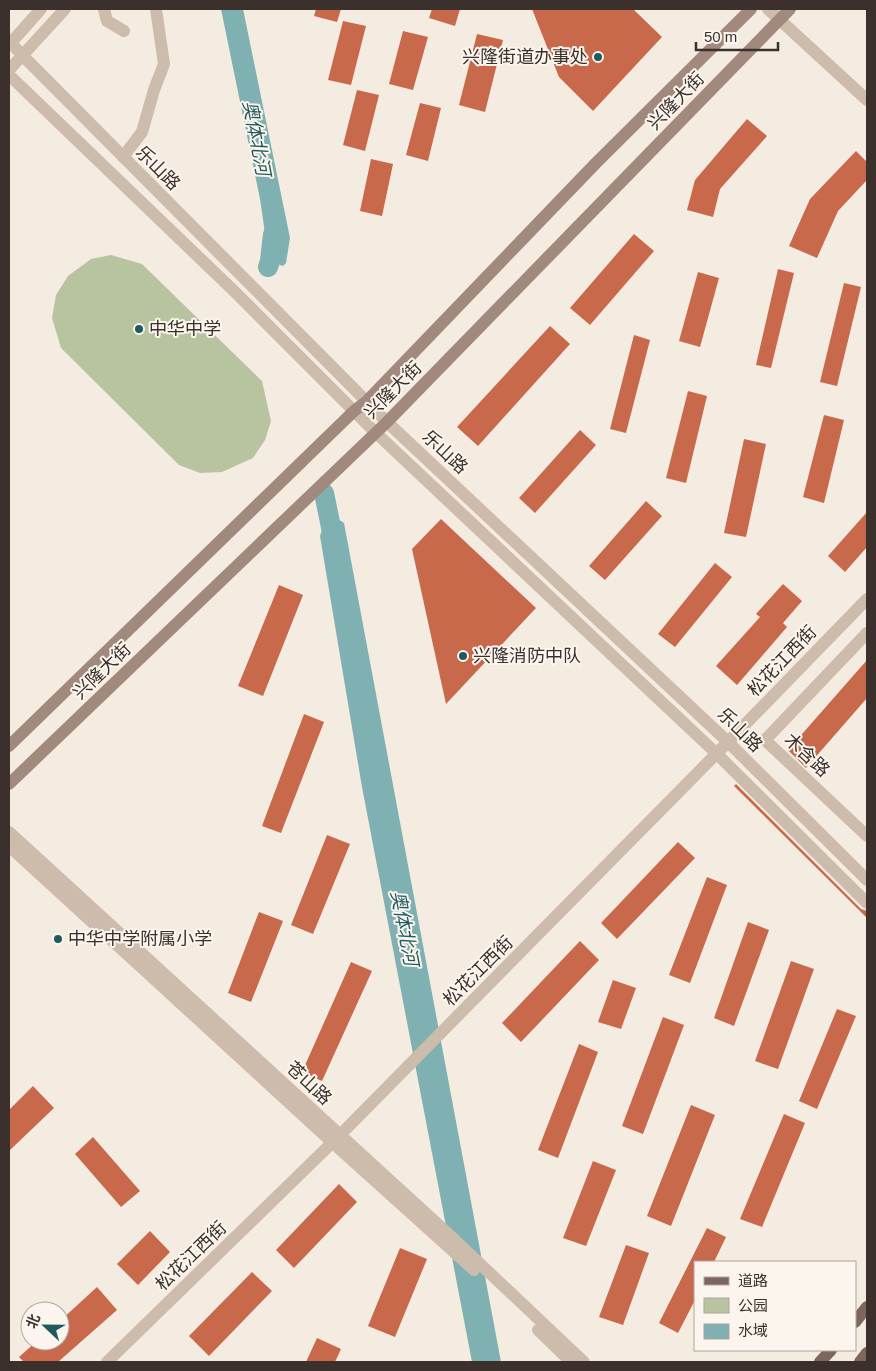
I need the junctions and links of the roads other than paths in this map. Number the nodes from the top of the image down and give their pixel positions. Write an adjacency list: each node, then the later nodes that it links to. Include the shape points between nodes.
1 (41, 9): 10 (street)
2 (65, 9): 11 (street)
3 (104, 9): 9 (street, via 107,21)
4 (156, 9): 15 (street, via 164,64 142,132)
5 (751, 9): 16 (main road, 兴隆大街, via 596,163)
6 (768, 9): 8 (street)
7 (790, 9): 8 (main road, 兴隆大街)
8 (779, 19): 14 (street); 18 (main road, 兴隆大街)
9 (124, 31)
10 (9, 43): 11 (street, 乐山路)
11 (23, 56): 12 (street); 15 (street, 乐山路)
12 (9, 70)
13 (9, 75): 17 (street, 乐山路)
14 (867, 100)
15 (123, 157): 16 (street, 乐山路)
16 (366, 401): 17 (main road, 兴隆大街); 18 (street, 乐山路)
17 (354, 411): 19 (street, 乐山路); 23 (main road, 兴隆大街)
18 (387, 422): 19 (main road, 兴隆大街); 22 (street, 乐山路)
19 (375, 432): 24 (street, 乐山路); 25 (main road, 兴隆大街)
20 (867, 599): 22 (street, 松花江西街)
21 (867, 632): 27 (street, 木含路, via 765,740)
22 (728, 742): 24 (street, 松花江西街); 29 (street, 乐山路)
23 (9, 746)
24 (717, 754): 30 (street, 乐山路); 31 (street, 松花江西街)
25 (9, 784)
26 (9, 832): 31 (street, 苍山路)
27 (867, 836)
28 (9, 846): 31 (street, 苍山路)
29 (867, 880)
30 (867, 903)
31 (336, 1139): 32 (street, 苍山路); 37 (street, 松花江西街)
32 (486, 1275): 38 (street, 苍山路); 39 (street, 苍山路)
33 (867, 1307): 34 (main road)
34 (856, 1321)
35 (830, 1351): 40 (main road)
36 (867, 1353): 41 (main road)
37 (107, 1362)
38 (571, 1362)
39 (584, 1362)
40 (820, 1362)
41 (860, 1362)

